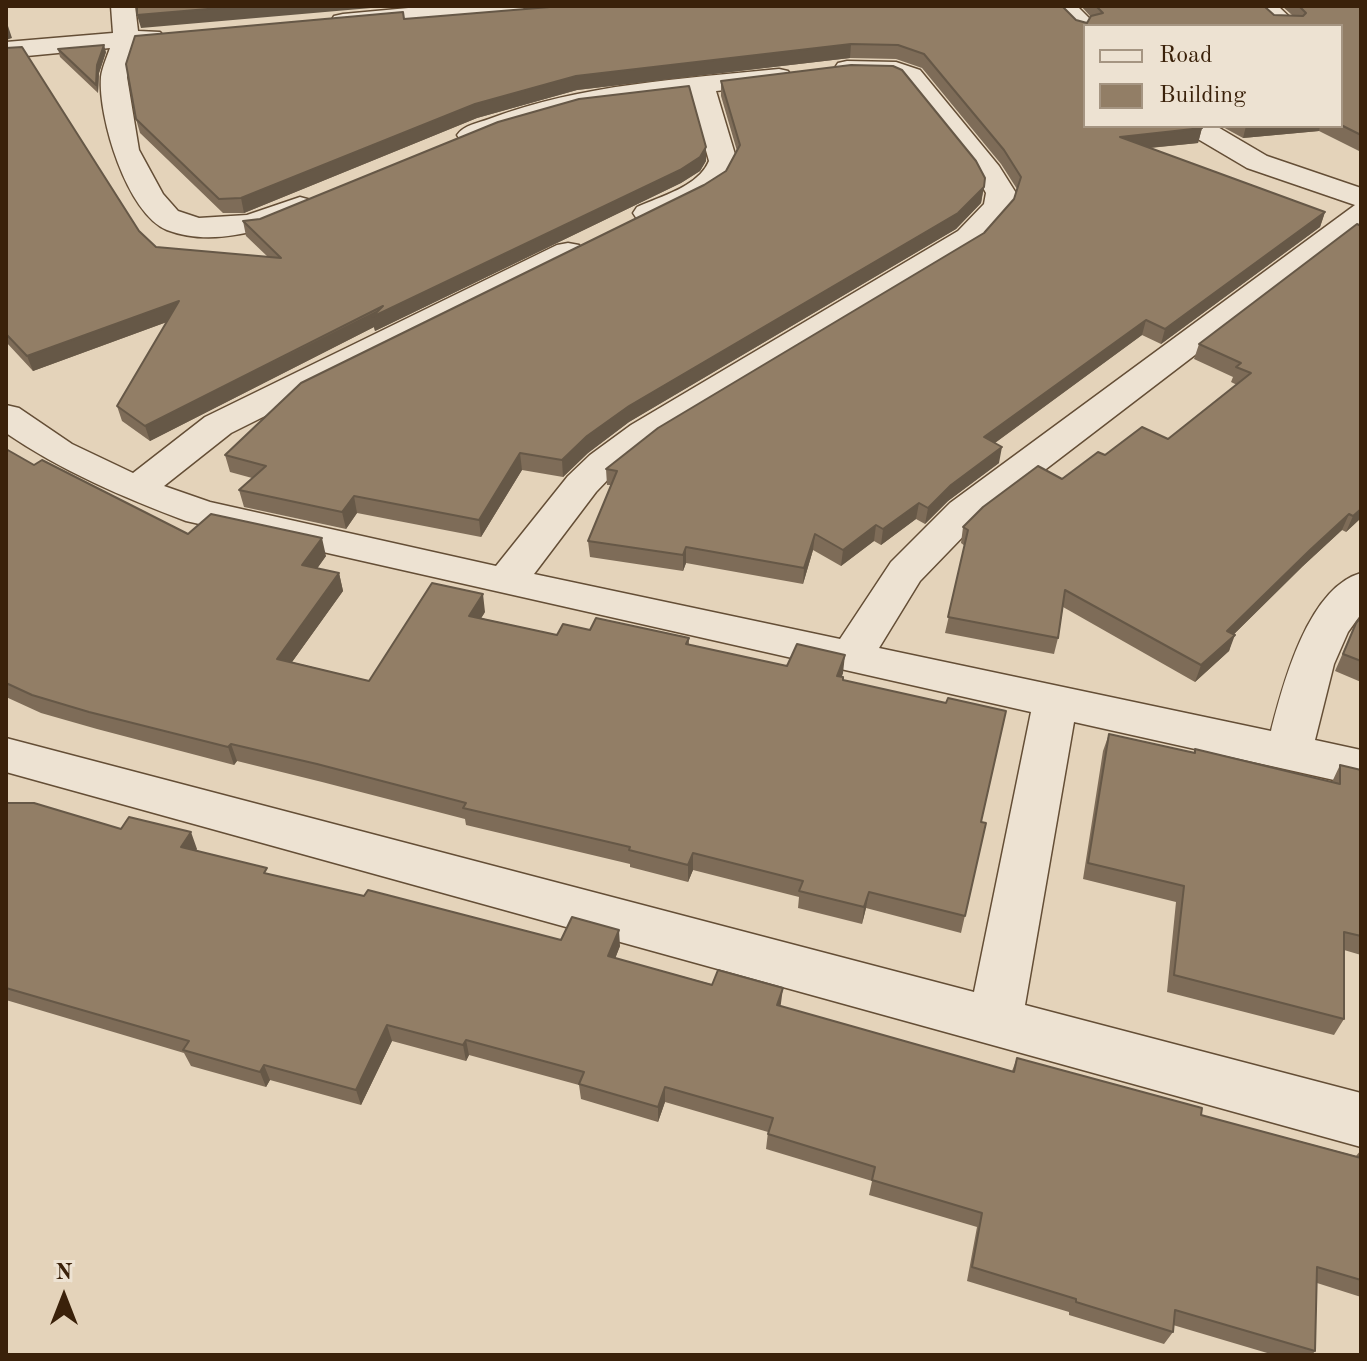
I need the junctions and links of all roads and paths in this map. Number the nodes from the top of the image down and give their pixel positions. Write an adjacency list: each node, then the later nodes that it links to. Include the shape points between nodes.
1 (123, 6): 9 (street)
2 (513, 6): 5 (street)
3 (1063, 6): 6 (street)
4 (1263, 6): 7 (street)
5 (312, 23)
6 (1083, 24)
7 (1285, 24)
8 (173, 35): 9 (street)
9 (126, 39): 10 (street); 14 (street, via 114,77 125,150 150,198 167,217 199,227 251,224)
10 (6, 50)
11 (701, 85): 13 (street, via 577,101); 18 (street, via 723,161 714,178 218,425); 19 (street, via 875,68 911,76 998,185 998,206 969,238 644,433 603,463)
12 (1199, 128): 15 (street, via 1257,162)
13 (446, 145)
14 (319, 198)
15 (1361, 198)
16 (1361, 213): 21 (street, via 964,512 905,572)
17 (6, 416): 18 (street, via 59,452)
18 (136, 489): 19 (street, via 200,512)
19 (506, 582): 21 (street)
20 (1361, 587): 23 (street, via 1338,611 1313,655)
21 (851, 657): 22 (street)
22 (1055, 702): 23 (street); 26 (street)
23 (1289, 752): 25 (street)
24 (6, 755): 26 (street)
25 (1361, 768)
26 (995, 1022): 27 (street)
27 (1361, 1120)

